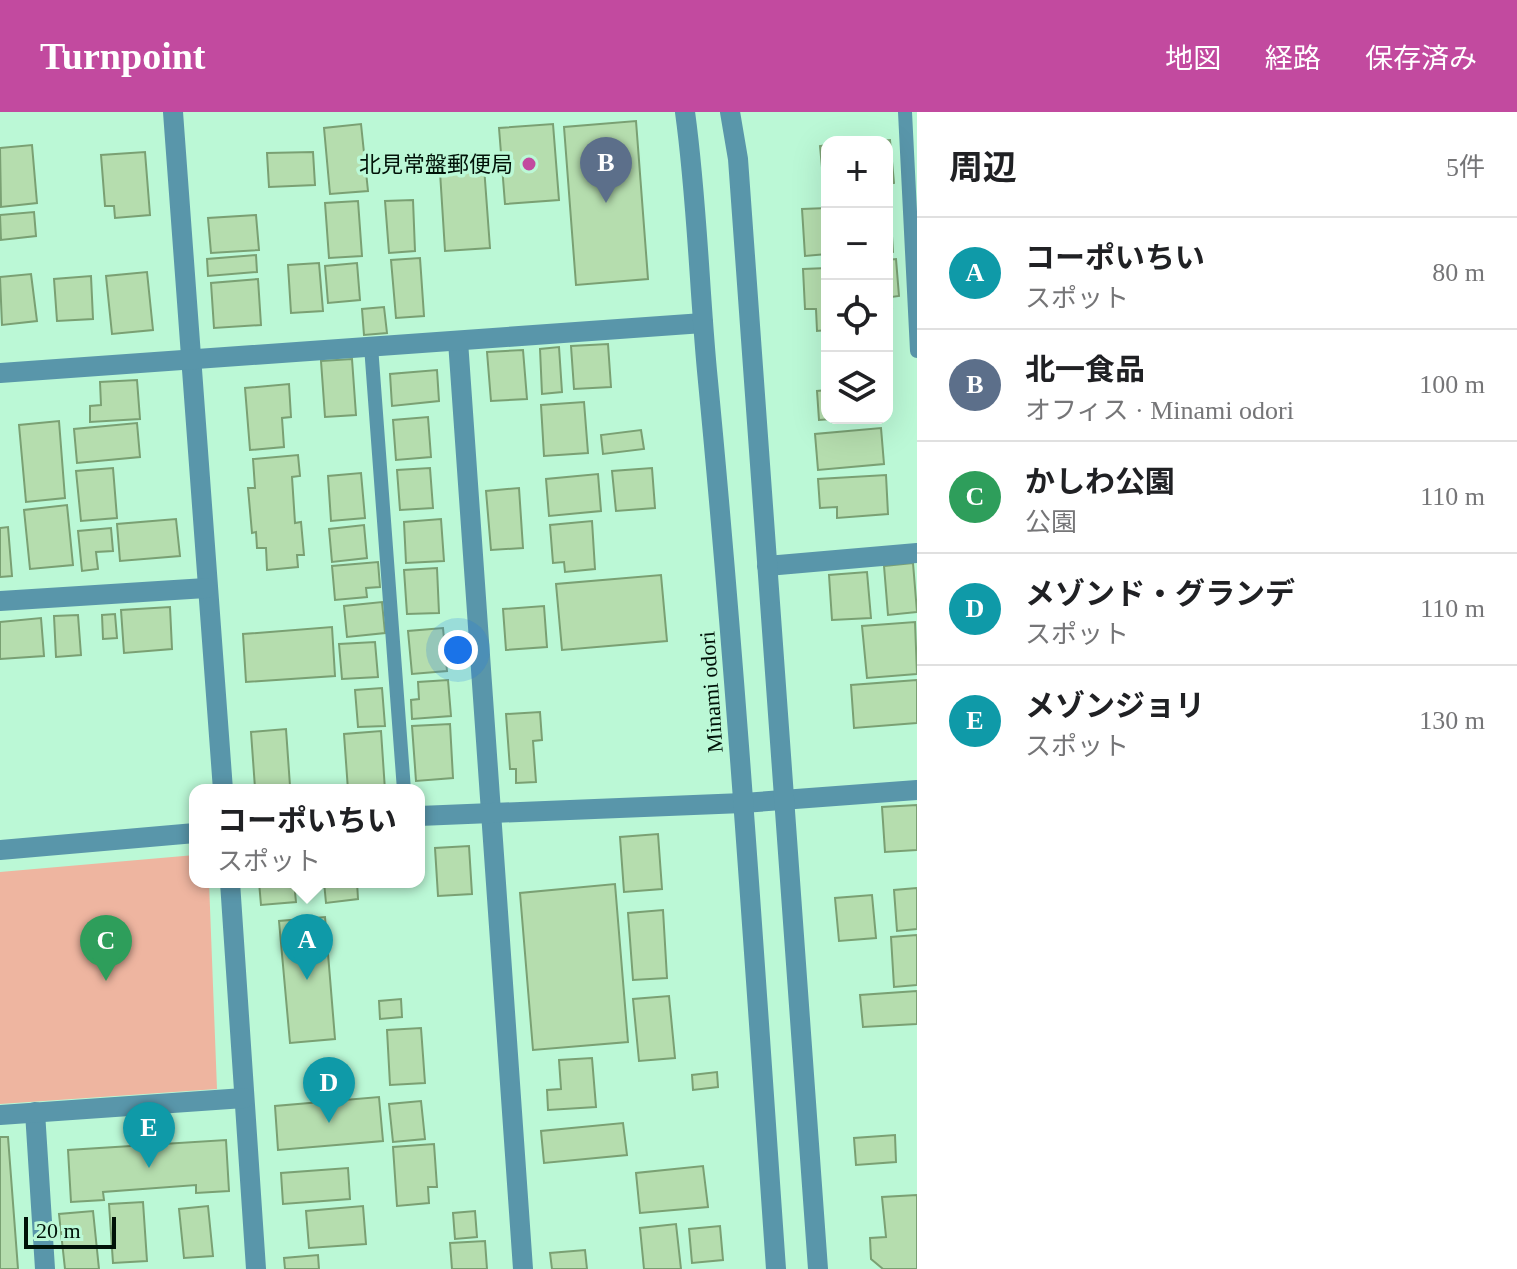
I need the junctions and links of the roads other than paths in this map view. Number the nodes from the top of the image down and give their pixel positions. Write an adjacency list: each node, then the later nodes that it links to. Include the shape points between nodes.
1 (173, 112): 9 (street)
2 (685, 112): 5 (street, Minami odori)
3 (730, 112): 12 (street, via 738,159)
4 (905, 112): 8 (lane)
5 (703, 323): 6 (street); 19 (street, Minami odori)
6 (458, 341): 7 (street); 20 (street)
7 (371, 346): 9 (street); 16 (lane)
8 (917, 351)
9 (191, 359): 10 (street); 13 (street)
10 (0, 373)
11 (917, 553): 12 (street)
12 (767, 566): 18 (street)
13 (206, 588): 14 (street); 15 (street)
14 (0, 601)
15 (222, 784)
16 (404, 784)
17 (917, 790): 18 (street)
18 (783, 801): 19 (street); 32 (street)
19 (743, 803): 20 (street); 31 (street, Minami odori)
20 (492, 811): 21 (street); 30 (street)
21 (425, 816)
22 (189, 834): 23 (street)
23 (0, 850)
24 (230, 888): 25 (street)
25 (244, 1098): 26 (street); 29 (street)
26 (35, 1112): 27 (street); 28 (street)
27 (0, 1115)
28 (45, 1269)
29 (256, 1269)
30 (523, 1269)
31 (776, 1269)
32 (818, 1269)

